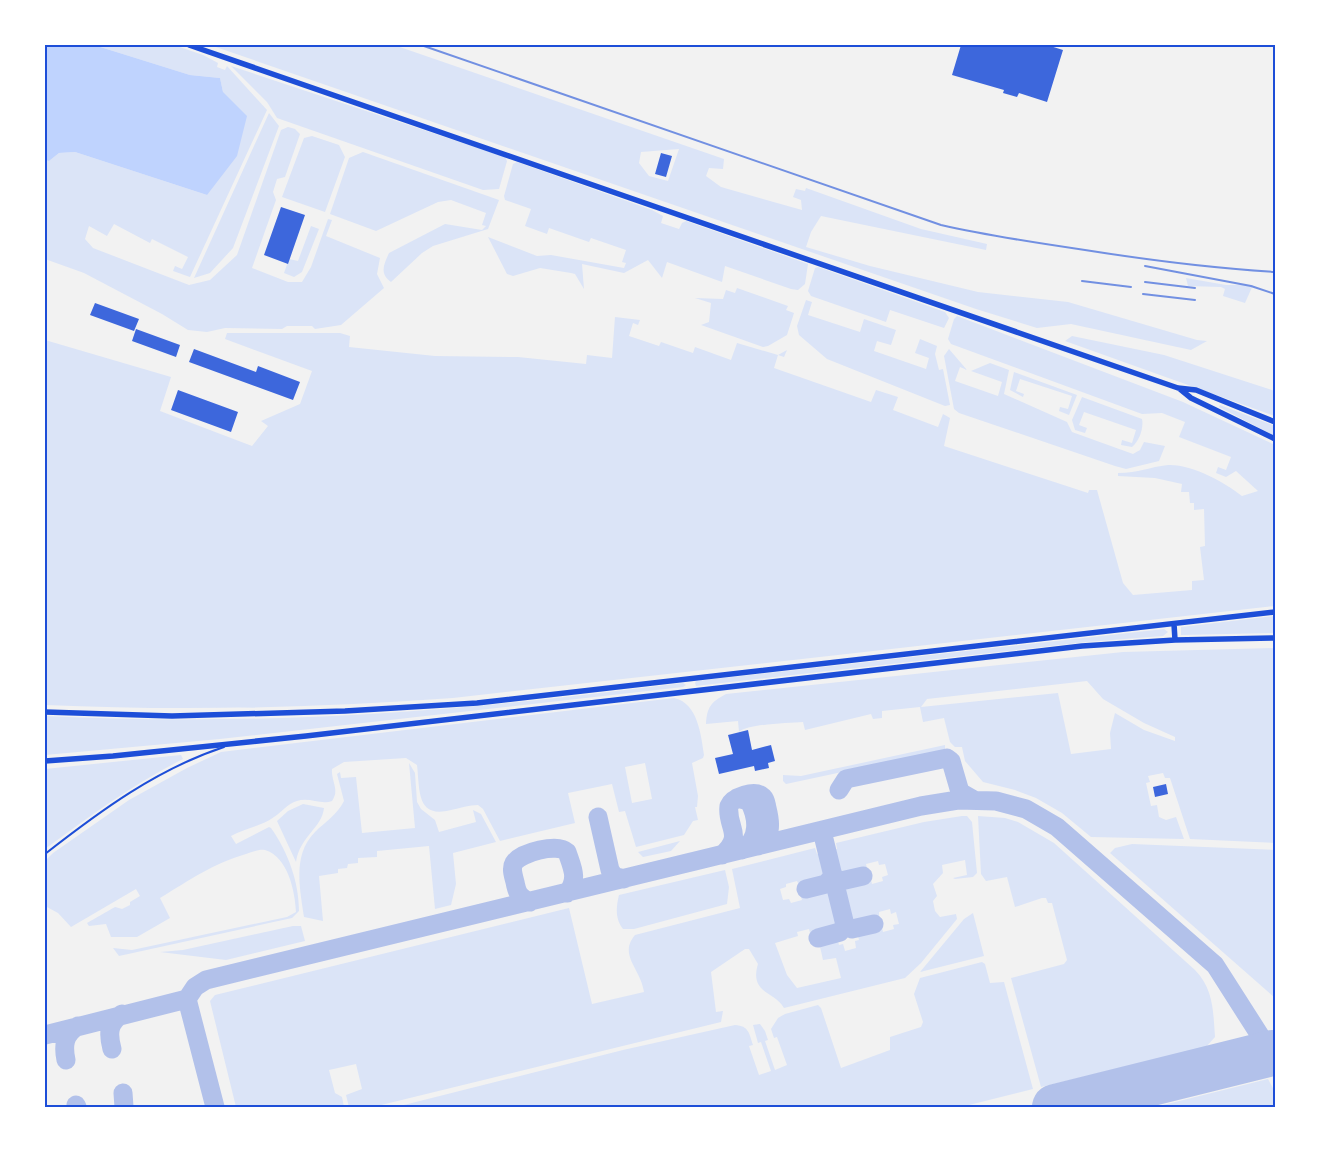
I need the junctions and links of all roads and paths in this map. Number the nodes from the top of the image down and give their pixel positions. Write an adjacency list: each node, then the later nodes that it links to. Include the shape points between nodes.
1 (189, 45): 2 (main road)
2 (1178, 388): 3 (main road, via 1196,390); 4 (main road, via 1191,398)
3 (1275, 422)
4 (1275, 439)
5 (1275, 612): 6 (main road)
6 (1174, 624): 8 (main road); 9 (main road)
7 (1275, 638): 8 (main road)
8 (1175, 640): 10 (main road, via 1082,646)
9 (690, 679): 10 (main road); 11 (main road, via 477,703 344,711 172,716)
10 (691, 691): 12 (main road)
11 (45, 712)
12 (233, 744): 13 (main road); 14 (lane, via 200,755 147,781)
13 (45, 761)
14 (45, 854)

